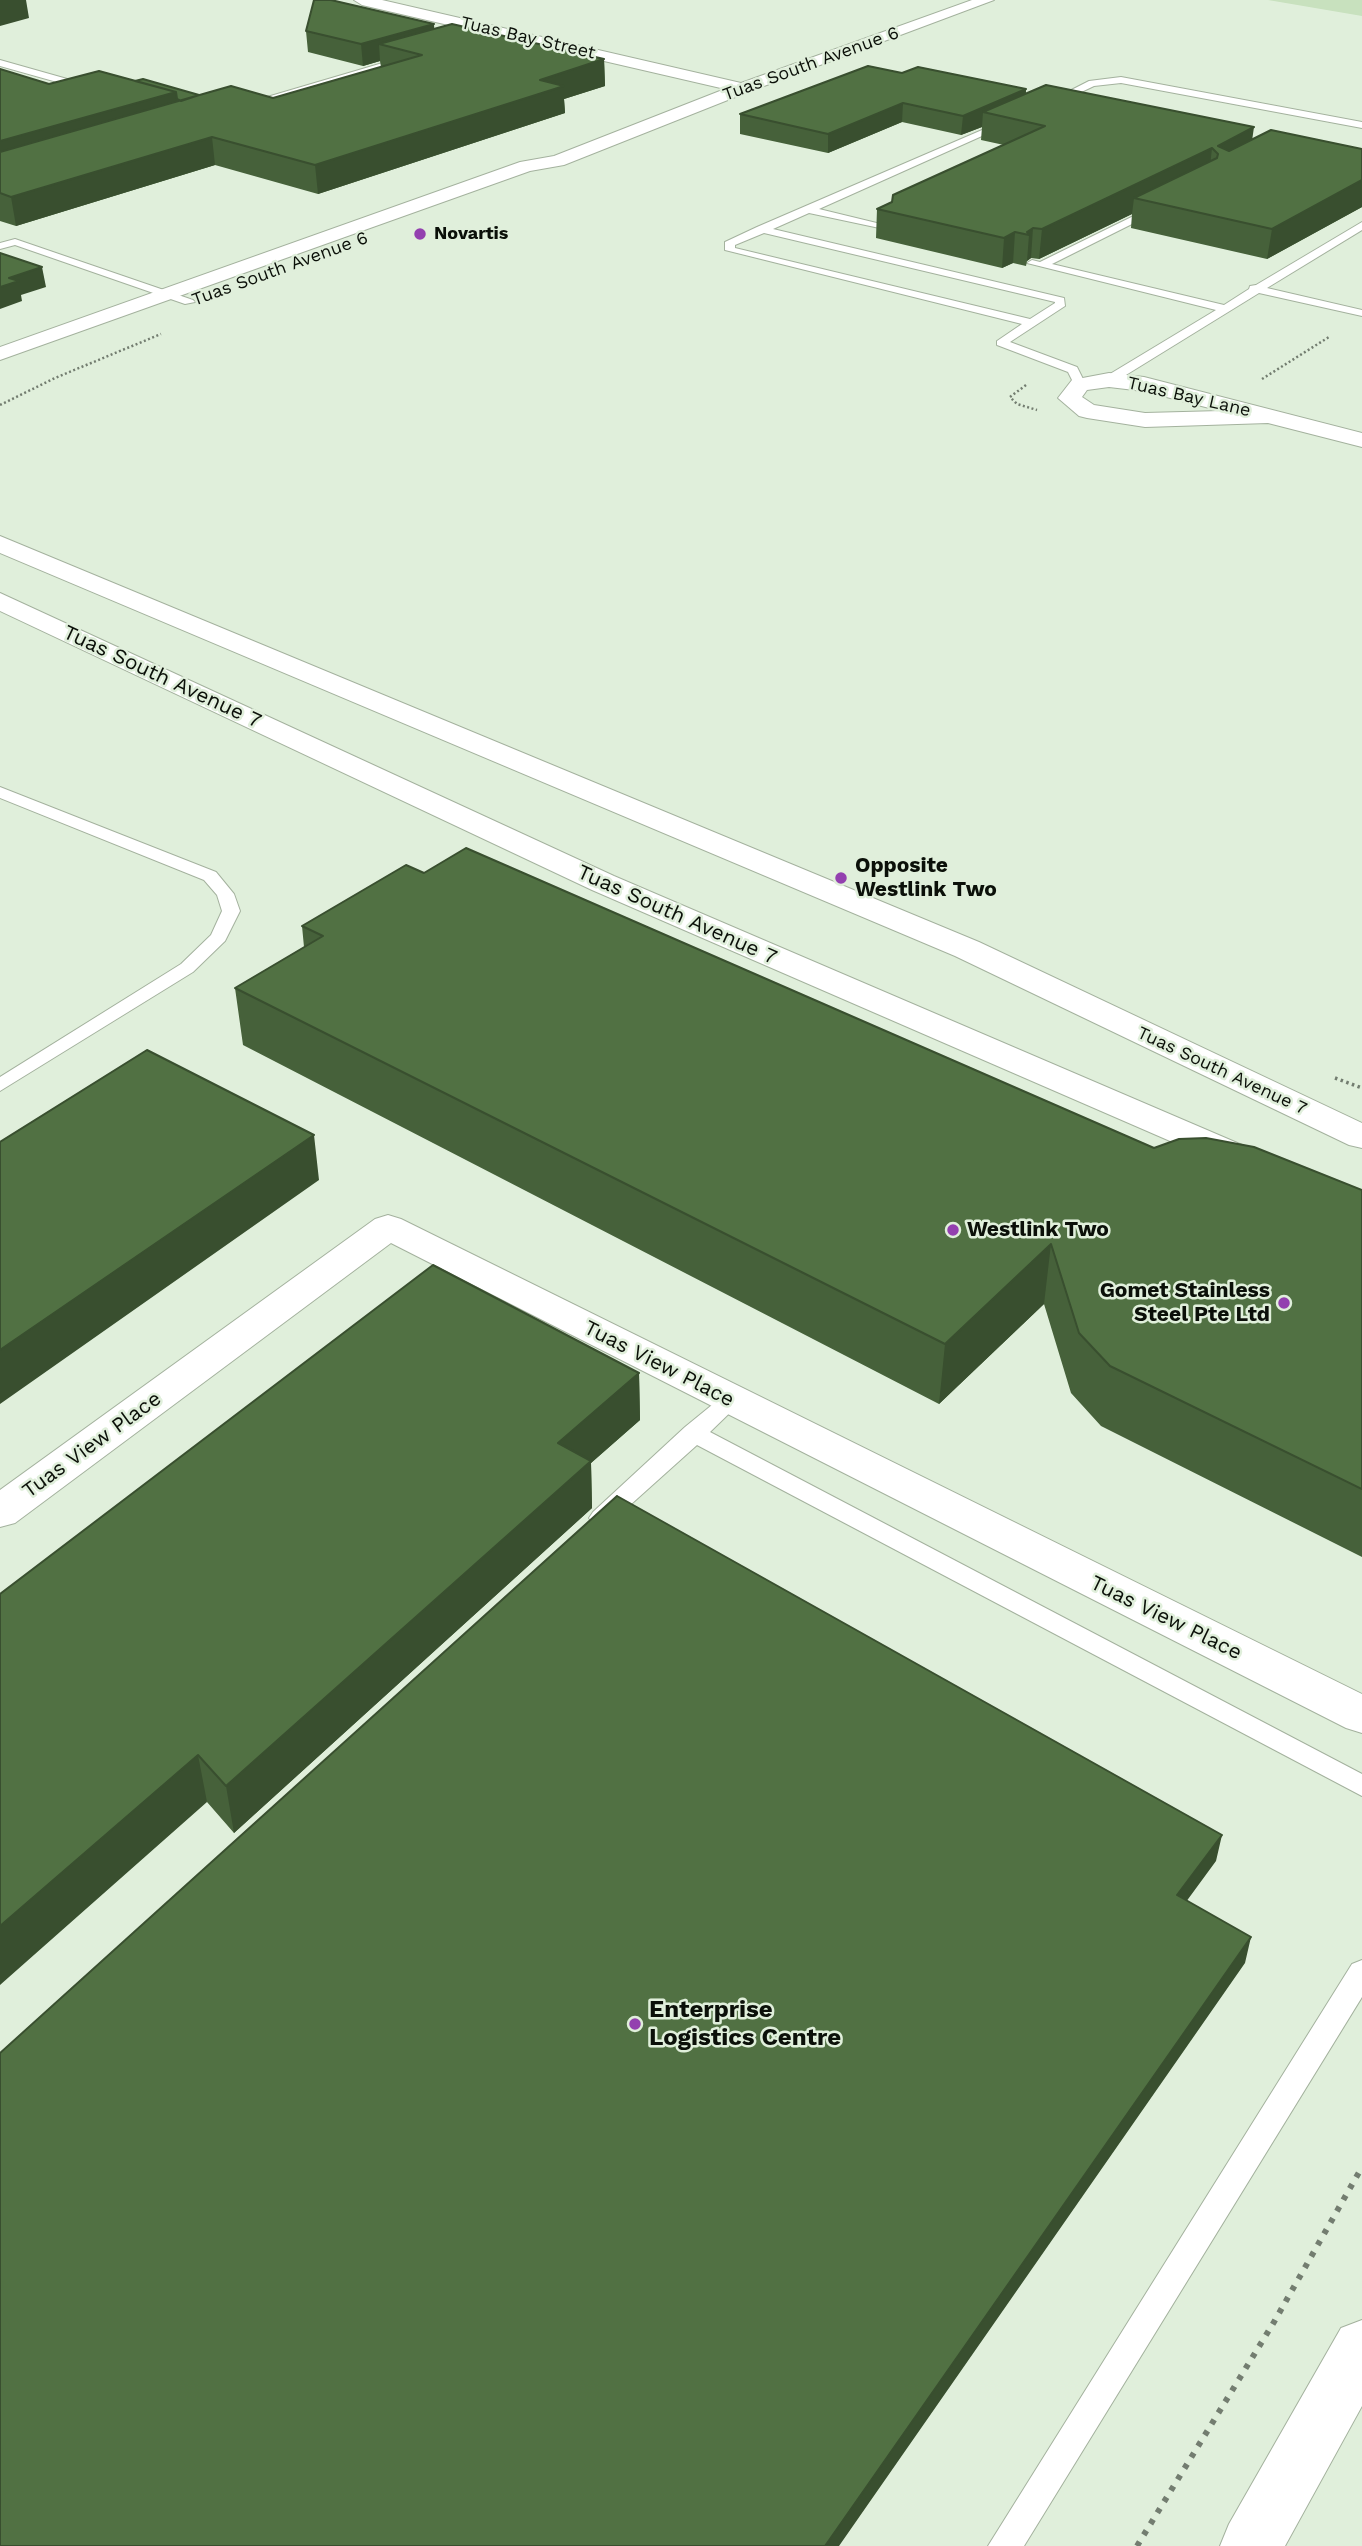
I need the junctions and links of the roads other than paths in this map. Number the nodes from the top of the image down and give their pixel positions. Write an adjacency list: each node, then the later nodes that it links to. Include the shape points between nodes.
1 (362, 0): 3 (street, Tuas Bay Street)
2 (986, 0): 7 (street, Tuas South Avenue 6)
3 (499, 32): 4 (lane); 8 (street, Tuas Bay Street)
4 (472, 39)
5 (420, 54): 12 (lane)
6 (0, 63): 10 (lane)
7 (802, 66): 8 (street, Tuas Bay Street, via 726,74); 9 (street, Tuas South Avenue 6)
8 (652, 67): 9 (street, Tuas Bay Street); 16 (street, Tuas Bay Street, via 688,88)
9 (742, 88): 16 (street, Tuas South Avenue 6)
10 (106, 93)
11 (1049, 104): 13 (lane); 14 (lane); 17 (lane, via 1092,83 1121,80)
12 (238, 107)
13 (1062, 107)
14 (1036, 110)
15 (1023, 116): 20 (lane)
16 (665, 119): 18 (street, Tuas South Avenue 6)
17 (1362, 125)
18 (558, 161): 26 (street, Tuas South Avenue 6, via 526,166); 27 (street, Tuas South Avenue 6, via 548,172)
19 (1173, 200): 28 (lane, via 1037,264)
20 (807, 209): 22 (lane); 23 (lane)
21 (1362, 225): 25 (lane)
22 (885, 228)
23 (761, 229): 30 (lane, via 1060,300 1061,304); 30 (lane, via 729,244 730,250)
24 (0, 246): 26 (lane, via 15,242)
25 (1254, 288): 28 (lane); 29 (lane)
26 (163, 294): 27 (lane); 31 (street, Tuas South Avenue 6)
27 (189, 302): 32 (street, Tuas South Avenue 6)
28 (1223, 308): 33 (lane)
29 (1362, 313)
30 (1031, 323): 34 (lane, via 1001,343 1073,370)
31 (0, 355)
32 (0, 374)
33 (1109, 380): 34 (street, Tuas Bay Lane); 35 (street, Tuas Bay Lane, via 1144,384)
34 (1080, 385): 35 (street, Tuas Bay Lane, via 1069,398 1087,411 1145,420)
35 (1268, 416): 36 (street, Tuas Bay Lane)
36 (1362, 440)
37 (0, 544): 41 (street, Tuas South Avenue 7, via 967,949)
38 (0, 601): 42 (street, Tuas South Avenue 7, via 603,883)
39 (0, 792): 40 (lane, via 210,876 225,894 231,911 219,937 187,968)
40 (0, 1085)
41 (1362, 1137)
42 (1273, 1172)
43 (731, 1401): 44 (lane); 45 (street, Tuas View Place, via 388,1227); 47 (street, Tuas View Place)
44 (693, 1433): 46 (lane); 48 (lane)
45 (0, 1513)
46 (581, 1535)
47 (1362, 1715)
48 (1362, 1786)
49 (1362, 1972): 51 (lane)
50 (1362, 2348): 52 (street)
51 (1005, 2546)
52 (1251, 2546)

